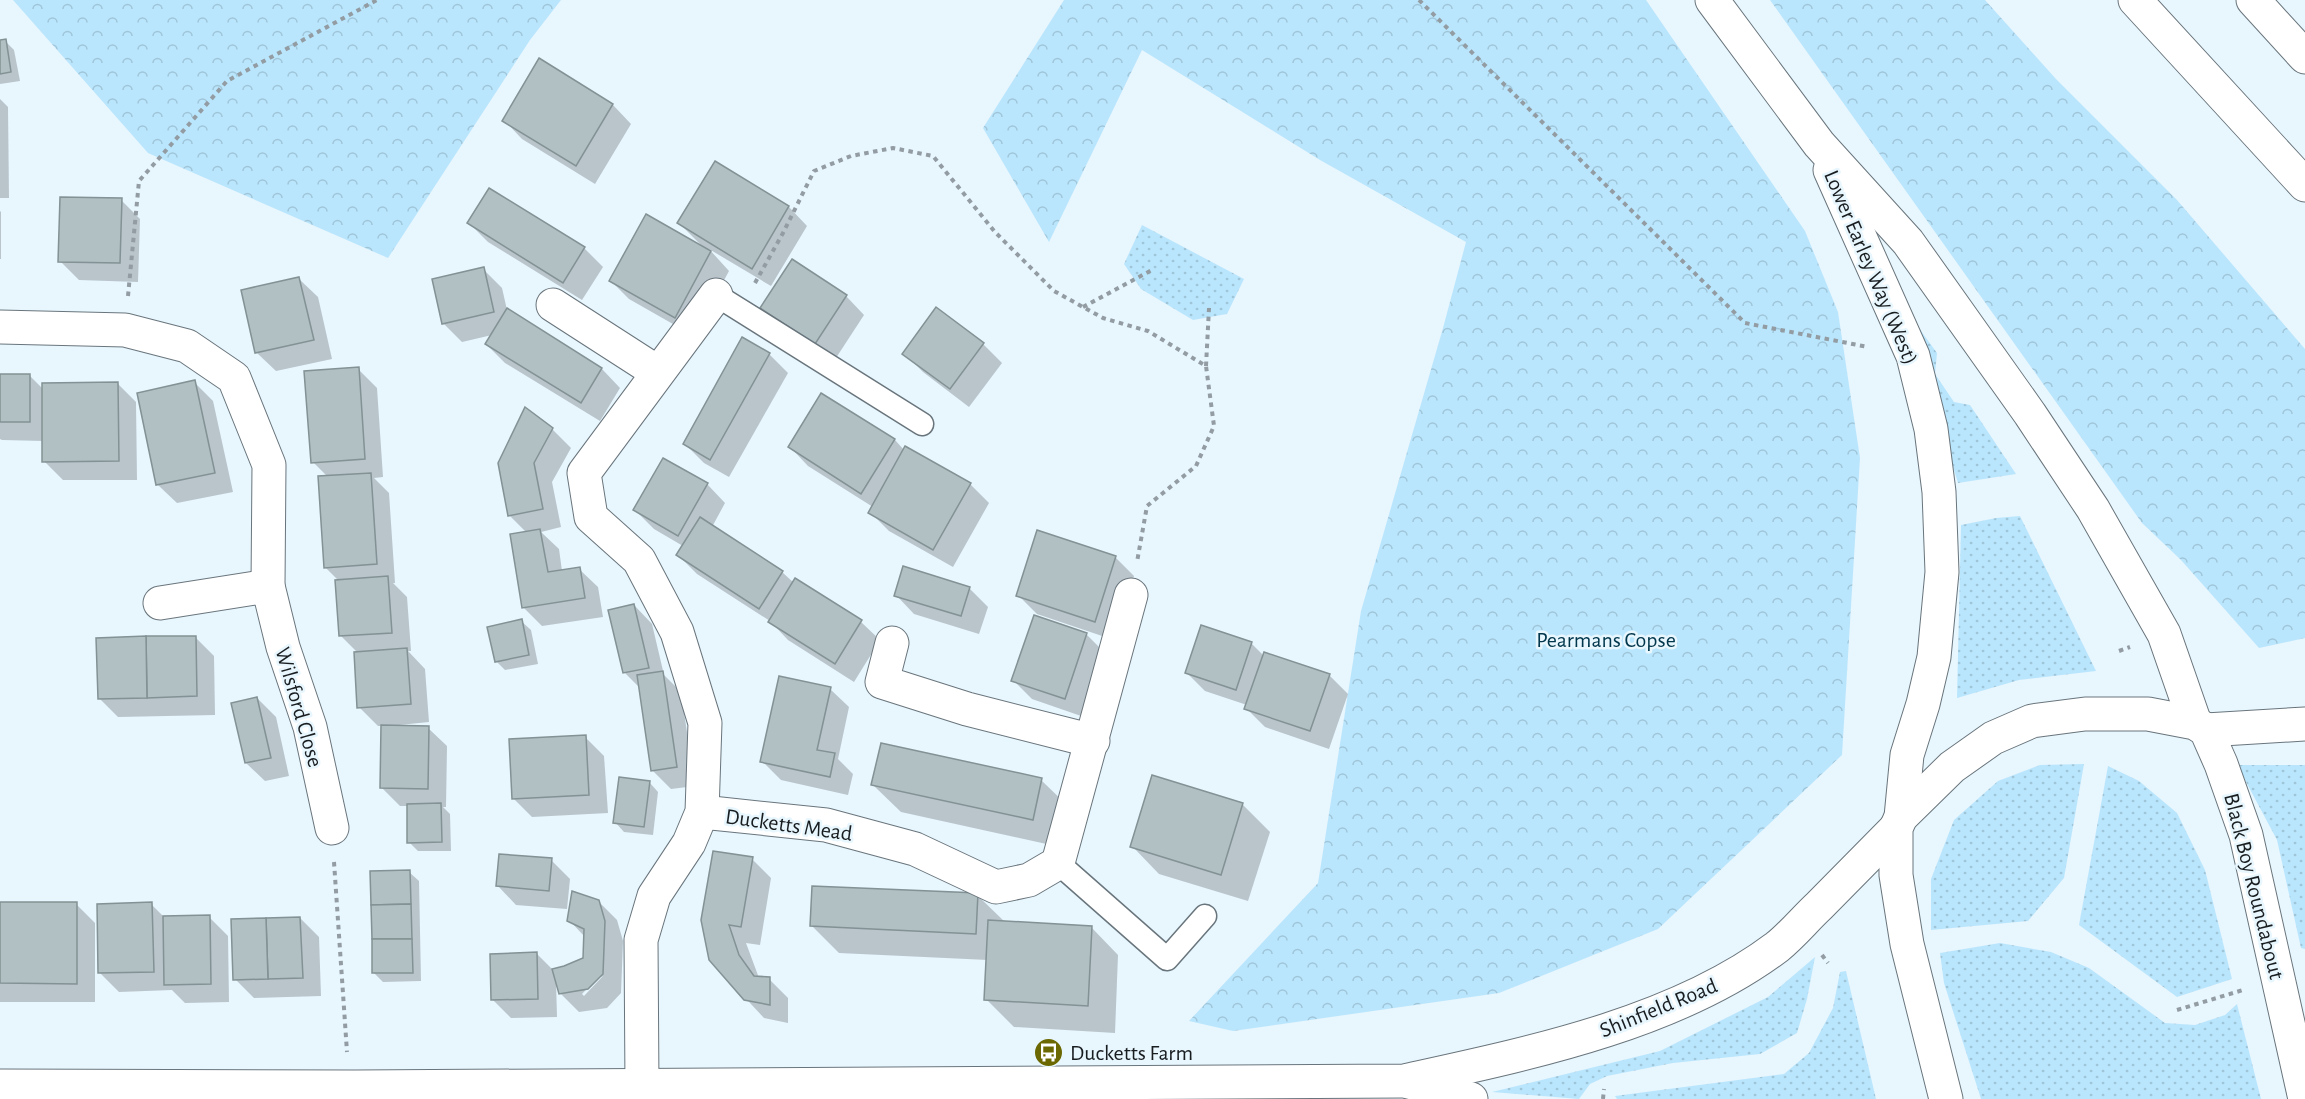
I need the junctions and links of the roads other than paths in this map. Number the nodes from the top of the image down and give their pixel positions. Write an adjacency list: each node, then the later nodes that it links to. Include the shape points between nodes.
1 (1712, 0): 5 (main road, Lower Earley Way (West))
2 (2135, 0): 6 (main road)
3 (2253, 0): 4 (main road)
4 (2305, 57)
5 (1819, 144): 17 (main road, Lower Earley Way (West), via 1908,242 2093,509 2164,634); 20 (main road, Lower Earley Way (West), via 1912,356 1931,429 1939,492 1942,572 1934,657 1907,755)
6 (2305, 184)
7 (716, 295): 10 (main road, Ducketts Mead); 11 (lane)
8 (553, 305): 10 (main road)
9 (0, 327): 12 (main road, Wilsford Close, via 125,330 188,346 234,378 269,465)
10 (657, 372): 19 (main road, Ducketts Mead, via 584,473 591,517 639,560 676,632 705,723)
11 (922, 424)
12 (268, 586): 14 (main road); 21 (main road, Wilsford Close, via 310,728)
13 (1131, 595): 18 (main road)
14 (160, 603)
15 (892, 643): 18 (main road, via 882,682 967,709)
16 (2305, 724): 17 (main road)
17 (2200, 727): 20 (main road, via 2148,714 2085,714 2032,721 1993,738 1952,766); 30 (main road, Black Boy Roundabout, via 2221,764 2246,835)
18 (1093, 741): 22 (main road)
19 (702, 812): 22 (main road, Ducketts Mead, via 826,825 915,849 996,887 1029,880); 26 (main road, Ducketts Mead, via 689,843 654,896 641,940)
20 (1899, 823): 24 (main road, Shinfield Road, via 1779,945 1707,991 1582,1038); 29 (main road, via 1896,875 1906,944)
21 (332, 828)
22 (1058, 863): 23 (lane, via 1167,959)
23 (1205, 916)
24 (1404, 1081): 26 (main road, Shinfield Road); 28 (main road, Shinfield Road)
25 (0, 1086): 27 (main road, Shinfield Road, via 355,1087)
26 (642, 1086): 27 (main road, Shinfield Road)
27 (435, 1093)
28 (1471, 1099)
29 (1946, 1099)
30 (2305, 1099)

